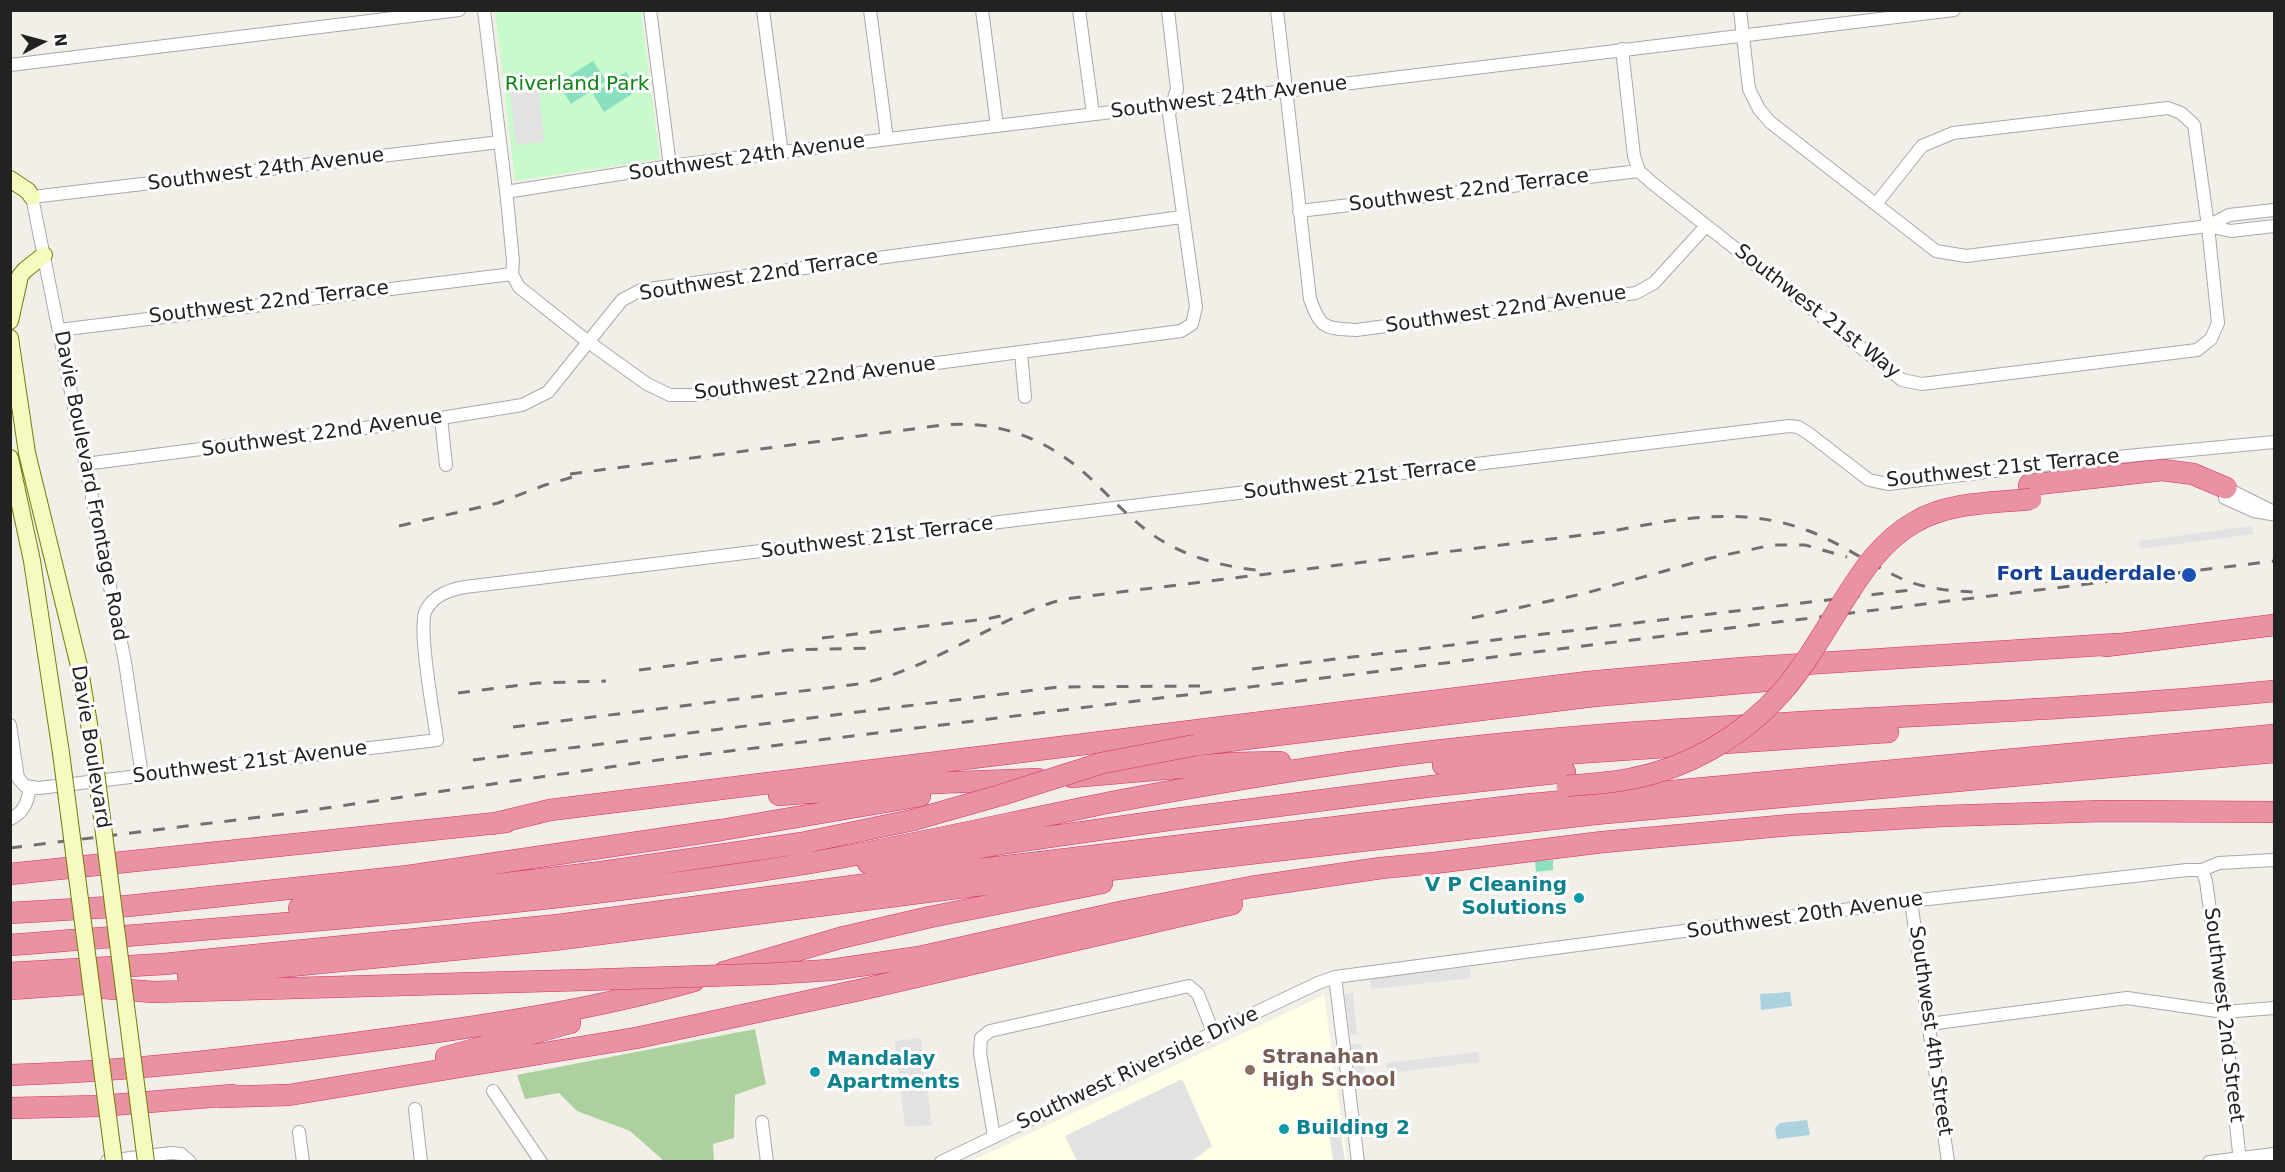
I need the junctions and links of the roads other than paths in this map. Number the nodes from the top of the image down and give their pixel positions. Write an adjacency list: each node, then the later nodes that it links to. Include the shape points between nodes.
1 (459, 10): 14 (street)
2 (484, 10): 20 (street)
3 (650, 10): 22 (street)
4 (763, 10): 21 (street)
5 (870, 10): 19 (street)
6 (982, 10): 18 (street)
7 (1079, 10): 17 (street)
8 (1168, 10): 16 (street, via 1177,89)
9 (1277, 10): 15 (street)
10 (1740, 10): 12 (street)
11 (1953, 10): 12 (street, Southwest 24th Avenue)
12 (1743, 35): 13 (street, Southwest 24th Avenue); 27 (street, via 1749,89 1759,109 1770,122)
13 (1622, 49): 15 (street, Southwest 24th Avenue); 23 (street)
14 (10, 65)
15 (1286, 91): 16 (street, Southwest 24th Avenue); 29 (street)
16 (1171, 104): 17 (street, Southwest 24th Avenue); 30 (street)
17 (1093, 114): 18 (street, Southwest 24th Avenue)
18 (997, 126): 19 (street, Southwest 24th Avenue)
19 (887, 139): 21 (street, Southwest 24th Avenue)
20 (500, 142): 25 (street); 26 (street, Southwest 24th Avenue)
21 (782, 154): 22 (street, Southwest 24th Avenue)
22 (670, 166): 25 (street, Southwest 24th Avenue)
23 (1639, 171): 29 (street, Southwest 22nd Terrace); 31 (street, Southwest 21st Way)
24 (10, 179): 26 (main road)
25 (506, 192): 35 (street)
26 (32, 198): 34 (street, Davie Boulevard Frontage Road)
27 (1876, 204): 32 (street, via 1936,252 1966,256); 32 (street, via 1922,146 1953,133 2168,108 2194,125)
28 (2274, 210): 32 (street, via 2229,215)
29 (1299, 211): 31 (street, Southwest 22nd Avenue, via 1310,299 1318,321 1332,329 1356,330 1636,293 1654,283)
30 (1182, 217): 39 (street, Southwest 22nd Terrace, via 641,290 622,300); 40 (street, Southwest 22nd Avenue, via 1196,308 1192,324 1181,331)
31 (1706, 226): 32 (street, Southwest 21st Way, via 1902,380 1922,384 2197,350 2211,339 2218,322)
32 (2208, 226): 33 (street, via 2231,231)
33 (2274, 226)
34 (44, 255): 36 (main road, via 20,276); 37 (street, Davie Boulevard Frontage Road)
35 (512, 274): 37 (street, Southwest 22nd Terrace); 39 (street, via 519,287)
36 (10, 321)
37 (59, 330): 45 (street, Davie Boulevard Frontage Road)
38 (10, 338): 74 (main road, Davie Boulevard, bridge, via 27,453 78,662)
39 (587, 341): 40 (street, Southwest 22nd Avenue, via 647,384 670,395); 42 (street, Southwest 22nd Avenue, via 548,392 522,405)
40 (1021, 352): 41 (street)
41 (1025, 397)
42 (441, 418): 45 (street, Southwest 22nd Avenue); 46 (street)
43 (2274, 442): 55 (street, Southwest 21st Terrace, via 1888,484 1869,480 1808,433 1789,426 465,587 446,592 431,602 425,612 423,626)
44 (10, 458): 75 (main road, Davie Boulevard, bridge, via 34,576)
45 (86, 464): 58 (street, Davie Boulevard Frontage Road, via 125,662)
46 (446, 465)
47 (2225, 493): 48 (street); 60 (highway, bridge, via 2172,483 2030,492 1925,516 1899,532 1871,559 1782,692 1754,719 1717,746 1644,776 1620,781)
48 (2274, 513)
49 (2274, 625): 50 (highway)
50 (2117, 644): 65 (highway, via 1588,682 573,807); 77 (highway, bridge, via 1931,668 1594,696 1196,745 1102,763 913,820 802,843 374,900 165,921)
51 (2274, 691): 57 (highway, via 1598,736)
52 (2274, 704): 68 (highway, via 1576,753 1361,774 1154,805)
53 (10, 724): 59 (street)
54 (2274, 735): 70 (highway, via 1533,804)
55 (437, 740): 58 (street, Southwest 21st Avenue)
56 (2274, 752): 66 (highway, via 1595,814)
57 (1374, 759): 61 (highway, via 1234,763); 77 (highway, via 1212,784 867,852 694,880 464,908)
58 (142, 776): 62 (street, Southwest 21st Avenue)
59 (14, 778): 62 (street)
60 (1566, 779): 68 (highway, via 1433,786 1168,820 908,861); 70 (highway, via 1227,826)
61 (1012, 781): 65 (highway, via 814,792); 74 (highway, via 536,859)
62 (30, 788): 64 (street, via 21,813)
63 (2274, 812): 69 (highway, via 2025,813 1791,825)
64 (10, 819)
65 (492, 824): 72 (highway)
66 (1226, 857): 82 (highway, via 553,940 297,967); 83 (highway, via 840,938)
67 (2274, 860): 71 (street, Southwest 20th Avenue, via 2219,863)
68 (868, 863): 79 (highway, via 521,913)
69 (1434, 863): 82 (highway, bridge, via 1242,888 919,957 831,970 153,992); 93 (highway, via 1292,890 854,992 636,1038 308,1093)
70 (974, 870): 80 (highway, via 558,925 164,964)
71 (2202, 870): 73 (street, Southwest 20th Avenue); 86 (street, Southwest 2nd Street)
72 (10, 874)
73 (1911, 901): 81 (street, Southwest 20th Avenue); 87 (street, Southwest 4th Street)
74 (113, 907): 75 (highway); 89 (main road, Davie Boulevard, bridge)
75 (82, 908): 76 (highway); 90 (main road, Davie Boulevard, bridge)
76 (10, 913)
77 (105, 936): 78 (highway)
78 (10, 945)
79 (10, 952)
80 (10, 973)
81 (1335, 977): 88 (street, Southwest Riverside Drive); 110 (street)
82 (62, 985): 84 (highway)
83 (678, 985): 89 (highway, via 510,1022); 93 (highway, via 572,1022 459,1054 324,1082)
84 (10, 989)
85 (2274, 1008): 86 (street)
86 (2224, 1012): 87 (street, via 2127,998); 100 (street, Southwest 2nd Street)
87 (1929, 1024): 111 (street, Southwest 4th Street)
88 (1214, 1032): 98 (street, Southwest Riverside Drive); 98 (street, via 1198,994 1189,986 990,1031 981,1038 980,1053)
89 (134, 1069): 90 (highway); 103 (main road, Davie Boulevard, bridge)
90 (102, 1071): 91 (highway); 102 (main road, Davie Boulevard, bridge)
91 (10, 1075)
92 (493, 1091): 107 (street)
93 (220, 1097): 94 (highway)
94 (10, 1108)
95 (415, 1109): 106 (street)
96 (762, 1122): 108 (street)
97 (299, 1132): 105 (street)
98 (994, 1137): 109 (street, Southwest Riverside Drive)
99 (2274, 1154): 100 (street)
100 (2240, 1160): 112 (street)
101 (106, 1161): 104 (street, via 171,1153 181,1154)
102 (114, 1161)
103 (146, 1161)
104 (189, 1161)
105 (303, 1161)
106 (421, 1161)
107 (541, 1161)
108 (767, 1161)
109 (941, 1161)
110 (1358, 1161)
111 (1948, 1161)
112 (2209, 1161)

